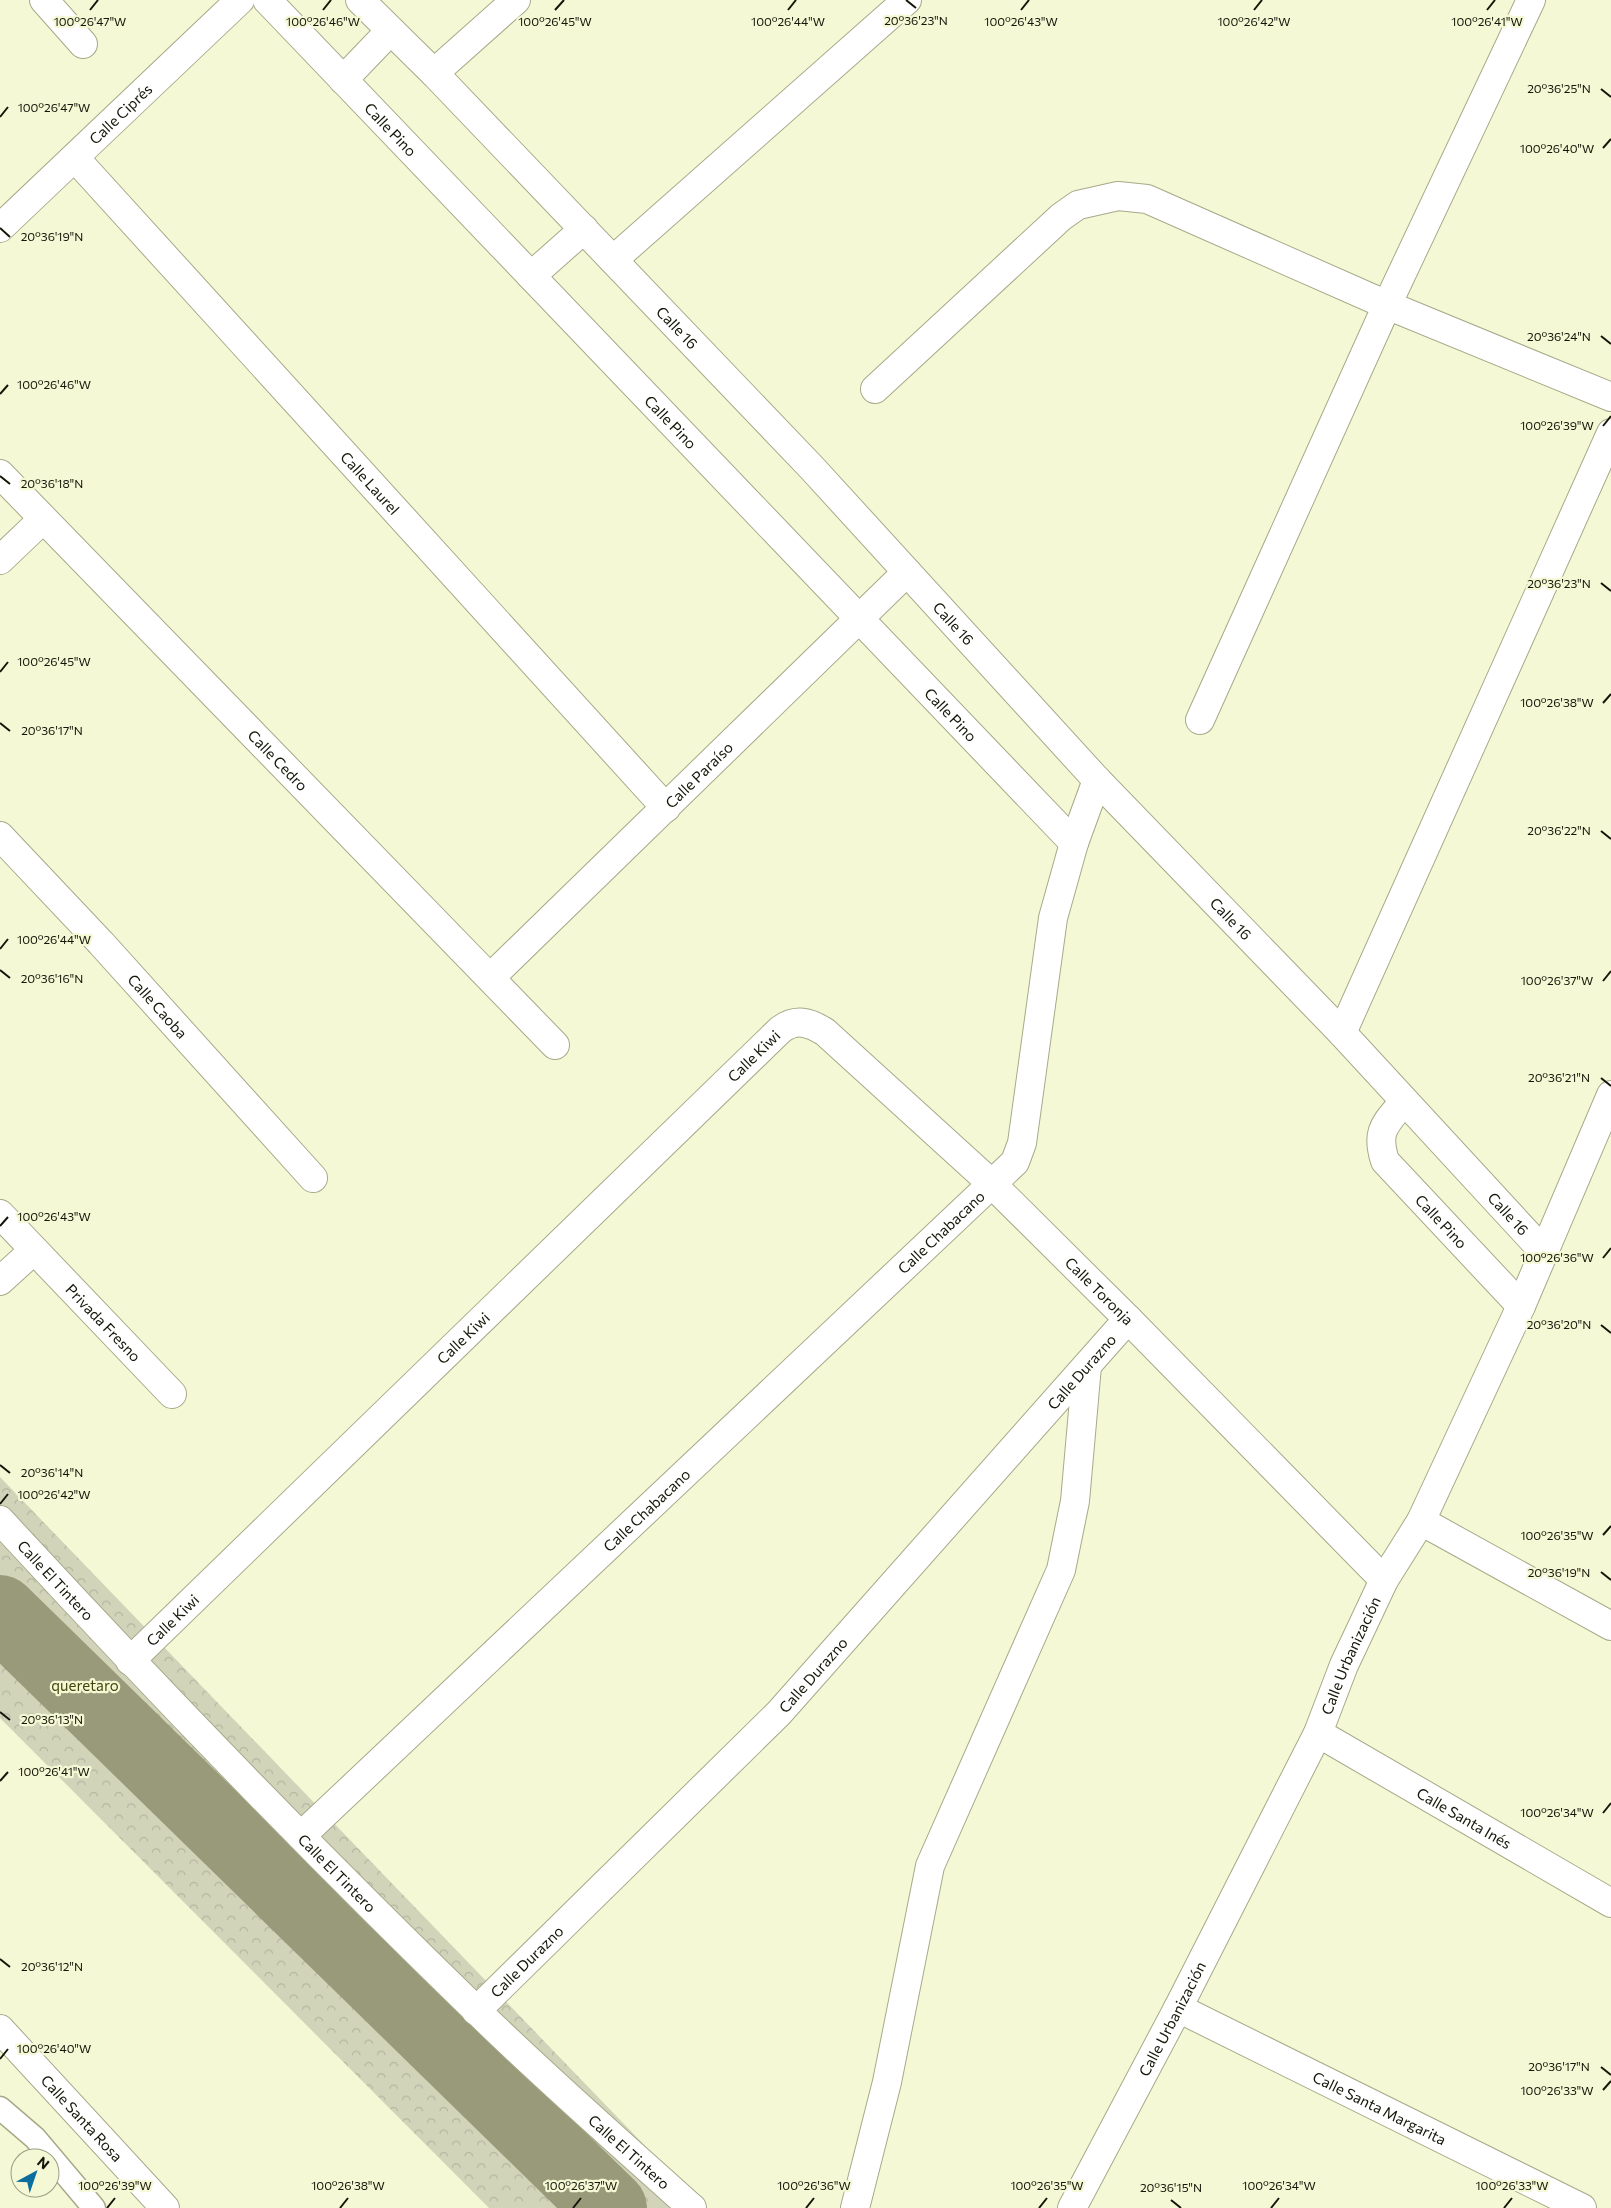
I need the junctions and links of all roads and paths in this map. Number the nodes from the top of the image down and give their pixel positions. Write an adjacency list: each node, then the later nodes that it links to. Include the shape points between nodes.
1 (44, 0): 9 (street)
2 (240, 0): 12 (street, Calle Ciprés)
3 (267, 0): 11 (street, Calle Pino)
4 (360, 0): 8 (street, Calle 16)
5 (516, 0): 10 (street)
6 (907, 0): 15 (street)
7 (1531, 0): 17 (street)
8 (390, 31): 10 (street, Calle 16); 11 (street)
9 (83, 44)
10 (434, 73): 14 (street, Calle 16)
11 (343, 80): 16 (street, Calle Pino)
12 (75, 158): 13 (street, Calle Ciprés); 28 (street, Calle Laurel)
13 (0, 228)
14 (584, 229): 15 (street, Calle 16); 16 (street)
15 (613, 260): 24 (street, Calle 16)
16 (531, 276): 25 (street, Calle Pino)
17 (1387, 305): 18 (street, via 1147,200 1118,196 1078,205 1061,217); 19 (street); 26 (street)
18 (875, 389)
19 (1611, 397)
20 (1611, 433): 33 (street)
21 (0, 474): 22 (street, Calle Cedro)
22 (43, 519): 23 (street); 31 (street, Calle Cedro)
23 (0, 560)
24 (907, 572): 25 (street, Calle Paraíso); 27 (street, Calle 16)
25 (860, 619): 28 (street, Calle Paraíso); 30 (street, Calle Pino)
26 (1200, 720)
27 (1097, 780): 30 (street, Calle Chabacano); 33 (street, Calle 16)
28 (666, 808): 31 (street, Calle Paraíso)
29 (0, 836): 37 (street, Calle Caoba)
30 (1074, 844): 38 (street, Calle Chabacano, via 1053,918 1022,1143 1015,1162)
31 (491, 977): 34 (street, Calle Cedro)
32 (800, 1021): 38 (street, Calle Toronja, via 825,1032); 51 (street, Calle Kiwi, via 780,1030)
33 (1342, 1032): 36 (street, Calle 16)
34 (555, 1045)
35 (1611, 1095): 41 (street, Calle Urbanización)
36 (1404, 1101): 41 (street, Calle 16); 43 (street, Calle Pino, via 1383,1129 1380,1144 1385,1161)
37 (313, 1178)
38 (992, 1184): 44 (street, Calle Toronja); 53 (street, Calle Chabacano)
39 (0, 1214): 40 (street, Privada Fresno)
40 (34, 1250): 42 (street); 46 (street, Privada Fresno)
41 (1544, 1252): 43 (street, Calle Urbanización)
42 (0, 1281)
43 (1521, 1306): 48 (street, Calle Urbanización)
44 (1128, 1319): 45 (street, Calle Durazno); 49 (street, Calle Toronja)
45 (1087, 1366): 56 (street, Calle Durazno, via 779,1713); 63 (street, via 1075,1501 1061,1570 930,1866 887,2082)
46 (172, 1394)
47 (0, 1520): 51 (street, Calle El Tintero)
48 (1421, 1521): 49 (street, Calle Urbanización); 50 (street)
49 (1384, 1580): 52 (street, Calle Urbanización, via 1344,1665)
50 (1611, 1626)
51 (130, 1661): 53 (street, Calle El Tintero)
52 (1318, 1733): 54 (street, Calle Santa Inés); 55 (street, Calle Urbanización)
53 (301, 1836): 56 (street, Calle El Tintero)
54 (1611, 1903)
55 (1178, 2008): 59 (street, Calle Urbanización); 64 (street, Calle Santa Margarita)
56 (476, 2011): 62 (street, Calle El Tintero)
57 (0, 2029): 61 (street, Calle Santa Rosa)
58 (0, 2108): 60 (lane, via 35,2138)
59 (1081, 2205)
60 (94, 2208)
61 (165, 2208)
62 (692, 2208)
63 (855, 2208)
64 (1582, 2208)

